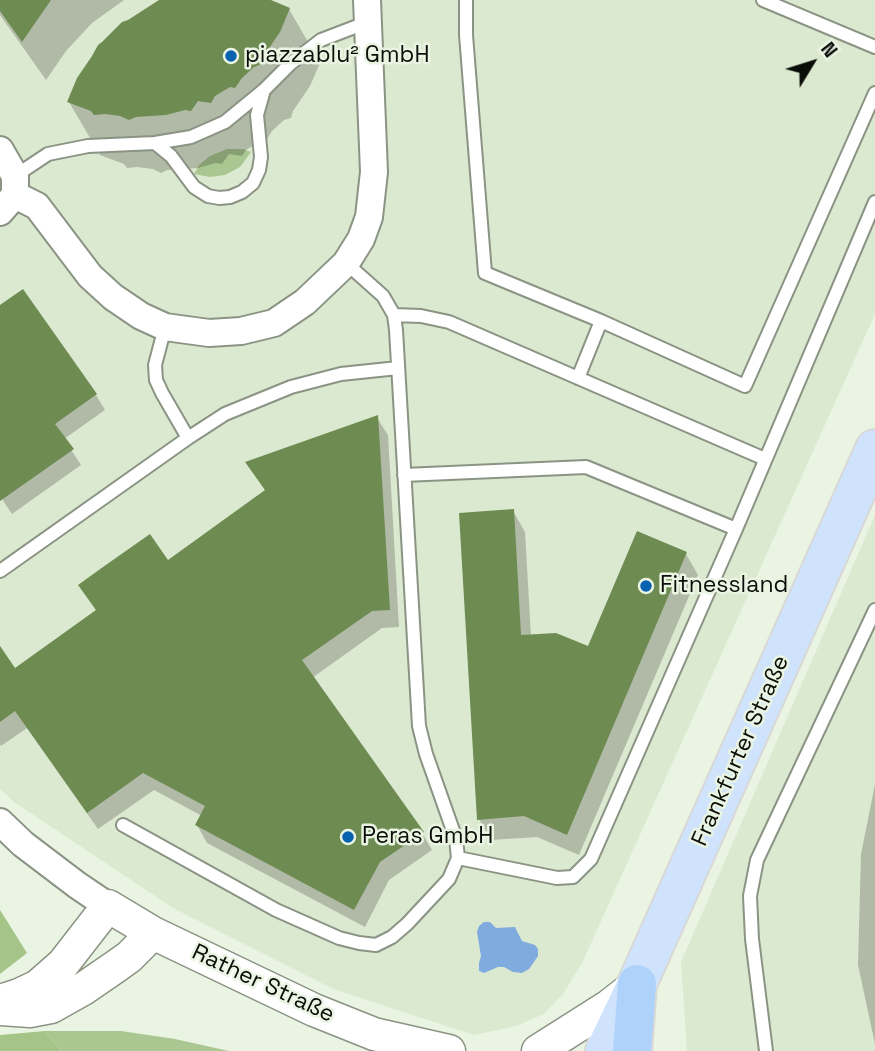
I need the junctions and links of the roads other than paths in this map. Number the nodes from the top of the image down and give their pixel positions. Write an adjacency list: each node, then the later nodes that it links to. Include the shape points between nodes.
1 (466, 0): 13 (lane, via 485,273)
2 (763, 0): 4 (lane)
3 (368, 11): 5 (lane, via 321,40); 11 (street, via 374,172 369,217)
4 (875, 47)
5 (264, 90): 7 (lane, via 225,122 191,137); 7 (lane, via 257,115 259,170 242,192 230,197 208,196 194,187)
6 (875, 93): 13 (lane, via 745,386)
7 (155, 143): 9 (lane, via 88,146 48,154)
8 (0, 150): 9 (street)
9 (10, 194): 14 (street, via 37,206 90,276 113,298)
10 (875, 202): 19 (lane)
11 (346, 263): 12 (lane, via 383,296); 14 (street, via 305,302 274,323 209,333)
12 (394, 315): 15 (lane); 16 (lane, via 449,322)
13 (601, 321): 16 (lane)
14 (165, 327): 17 (lane, via 156,380)
15 (398, 368): 17 (lane, via 341,374 291,387 225,414); 20 (lane)
16 (578, 378): 19 (lane)
17 (188, 438): 22 (lane)
18 (875, 449): 29 (main road, Frankfurter Straße)
19 (765, 459): 21 (lane)
20 (404, 475): 21 (lane, via 586,467); 26 (lane, via 419,726)
21 (736, 529): 26 (lane, via 590,859 573,877 557,878)
22 (0, 571)
23 (875, 610): 37 (lane, via 757,860 750,896 752,939)
24 (0, 822): 27 (street)
25 (123, 825): 26 (lane, via 276,910 339,938 376,945 407,924 449,879)
26 (458, 858)
27 (108, 906): 28 (street, Rather Straße); 30 (street, via 63,964)
28 (153, 933): 30 (street, via 129,957 51,1007); 31 (street, Rather Straße)
29 (637, 984): 34 (street); 35 (main road, Frankfurter Straße); 36 (highway)
30 (12, 1004)
31 (374, 1034): 32 (street, Rather Straße); 33 (street, Rather Straße)
32 (404, 1051)
33 (449, 1051)
34 (538, 1051)
35 (605, 1051)
36 (632, 1051)
37 (766, 1051)

